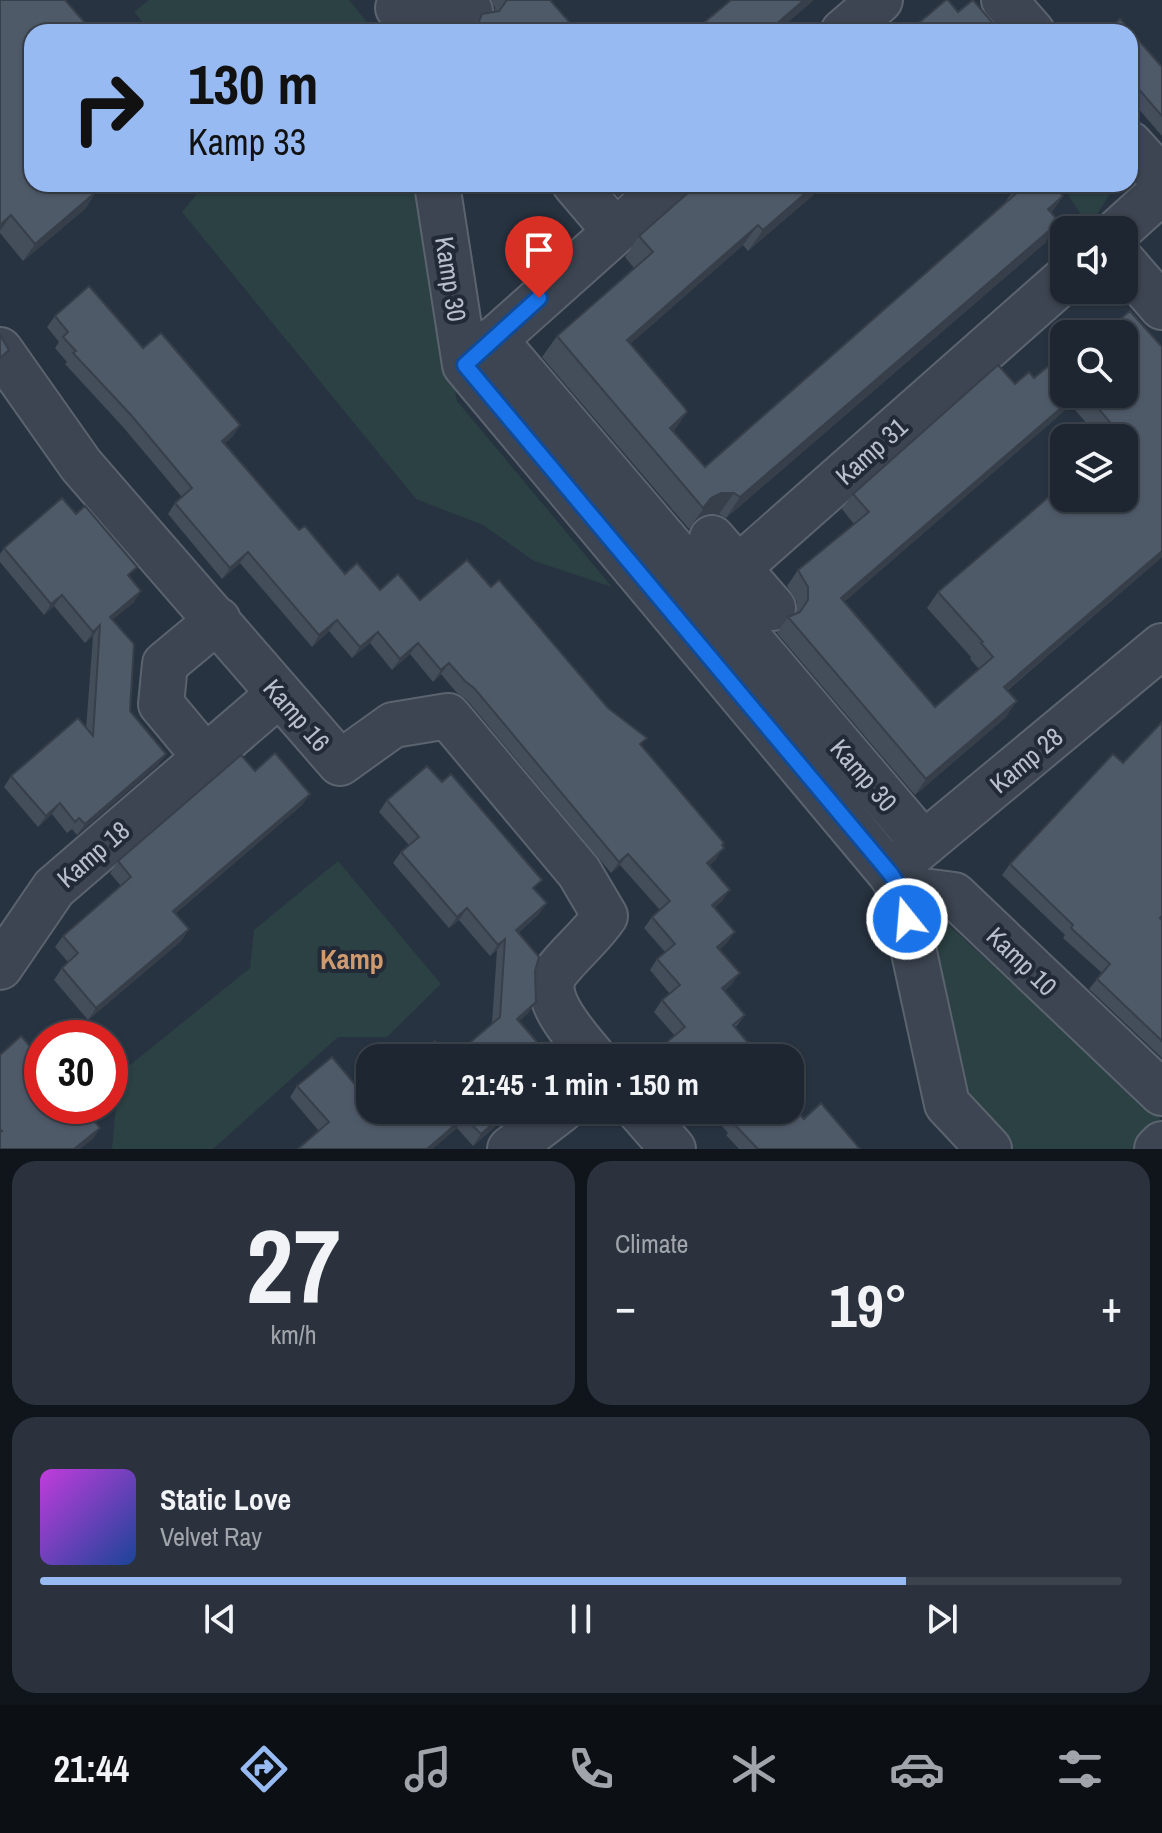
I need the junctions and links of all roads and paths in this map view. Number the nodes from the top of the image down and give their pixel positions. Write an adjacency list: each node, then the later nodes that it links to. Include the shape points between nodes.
1 (880, 0): 5 (street)
2 (1004, 0): 6 (street)
3 (400, 10): 4 (street, via 434,21)
4 (458, 20)
5 (852, 24)
6 (1025, 24)
7 (1138, 153): 8 (street)
8 (1162, 179)
9 (1162, 191): 12 (street)
10 (440, 192): 16 (street, Kamp 30)
11 (618, 197): 16 (street)
12 (1134, 216)
13 (1138, 279): 15 (street)
14 (1050, 292): 18 (street, Kamp 31)
15 (1162, 307)
16 (492, 341): 18 (street, Kamp 30); 18 (street, Kamp 30, via 549,370)
17 (0, 350): 19 (street, Kamp 16, via 81,465)
18 (707, 575): 23 (street, Kamp 30); 23 (street, Kamp 30, via 765,615); 24 (street, Kamp 30)
19 (218, 620): 21 (street, Kamp 16); 22 (street, via 165,664 161,704)
20 (1162, 646): 23 (street, Kamp 28)
21 (278, 695): 22 (street, Kamp 18); 26 (street, Kamp 16, via 340,763 393,725 448,716 579,872 605,916 554,975 552,992 560,1016)
22 (206, 758): 25 (street, Kamp 18, via 54,888)
23 (931, 819): 24 (street, Kamp 28)
24 (895, 880): 27 (street, Kamp 10, via 954,895); 31 (street, via 947,1104)
25 (0, 967)
26 (583, 1044)
27 (1162, 1093)
28 (651, 1124): 30 (street)
29 (1162, 1144): 32 (street)
30 (673, 1149)
31 (989, 1149)
32 (1157, 1149)

